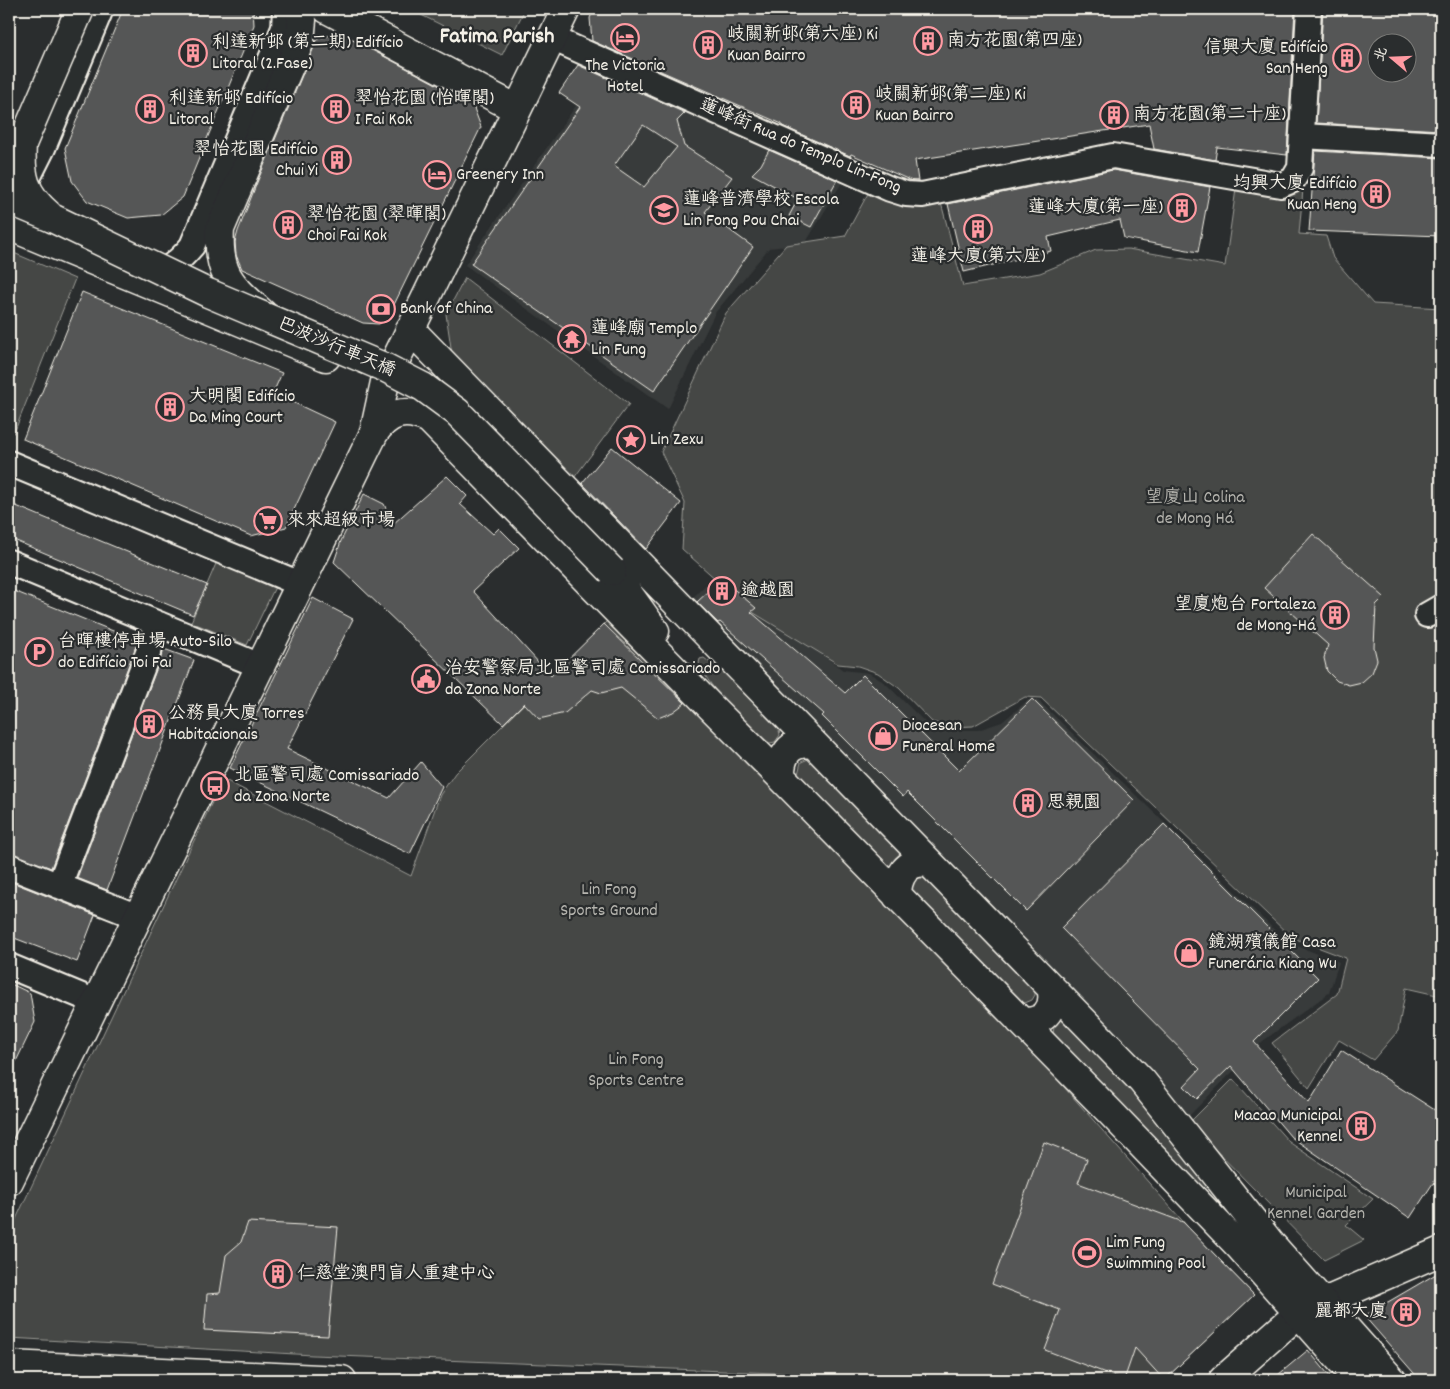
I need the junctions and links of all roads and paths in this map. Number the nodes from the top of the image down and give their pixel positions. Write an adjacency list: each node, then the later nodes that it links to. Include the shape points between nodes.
1 (80, 9): 14 (main road, bridge, via 22,144 21,166 25,186 36,204)
2 (102, 9): 13 (street, via 43,148)
3 (286, 9): 16 (street, via 284,28 192,246 176,263 155,274)
4 (299, 9): 17 (main road, via 302,20 300,42 220,229 219,250 223,270 234,289)
5 (327, 9): 9 (main road)
6 (566, 9): 8 (main road)
7 (1309, 9): 10 (street)
8 (552, 38): 9 (main road); 10 (street, 蓮峰街 Rua do Templo Lin-Fong, via 906,194 922,195 1113,156 1287,184 1300,168)
9 (517, 109): 18 (main road)
10 (1302, 136): 11 (street)
11 (1441, 144)
12 (9, 200): 14 (main road, 巴波沙行車天橋, bridge)
13 (9, 216)
14 (52, 218): 17 (main road, 巴波沙行車天橋, bridge)
15 (9, 226): 16 (main road)
16 (132, 277): 19 (main road)
17 (267, 318): 23 (main road, 巴波沙行車天橋, bridge, via 423,387 457,412)
18 (413, 324): 19 (main road); 27 (main road)
19 (385, 382): 20 (main road)
20 (374, 433): 24 (main road); 28 (main road, via 392,415 405,412 429,419)
21 (9, 464): 24 (street)
22 (9, 562): 25 (street)
23 (612, 571): 27 (main road); 28 (main road)
24 (300, 584): 26 (main road)
25 (159, 624): 26 (street); 33 (street)
26 (260, 666): 35 (main road)
27 (743, 672): 29 (main road)
28 (710, 708): 30 (main road)
29 (812, 744): 30 (main road, via 799,743 789,750 782,762); 31 (main road)
30 (781, 777): 34 (main road)
31 (929, 863): 34 (main road, via 918,863 906,869 897,884); 37 (main road)
32 (9, 866): 33 (street)
33 (60, 886): 35 (street)
34 (897, 896): 39 (main road)
35 (138, 917): 38 (main road)
36 (9, 966): 38 (street)
37 (1051, 987): 39 (main road, via 1053,1000 1048,1011 1036,1021); 42 (main road, via 1142,1081 1271,1244)
38 (96, 1002): 40 (main road)
39 (1020, 1021): 42 (main road, via 1232,1239)
40 (9, 1181)
41 (1441, 1251): 42 (main road)
42 (1311, 1308): 45 (main road); 46 (main road); 47 (main road)
43 (9, 1365): 44 (main road)
44 (342, 1380)
45 (1223, 1380)
46 (1358, 1380)
47 (1392, 1380)

